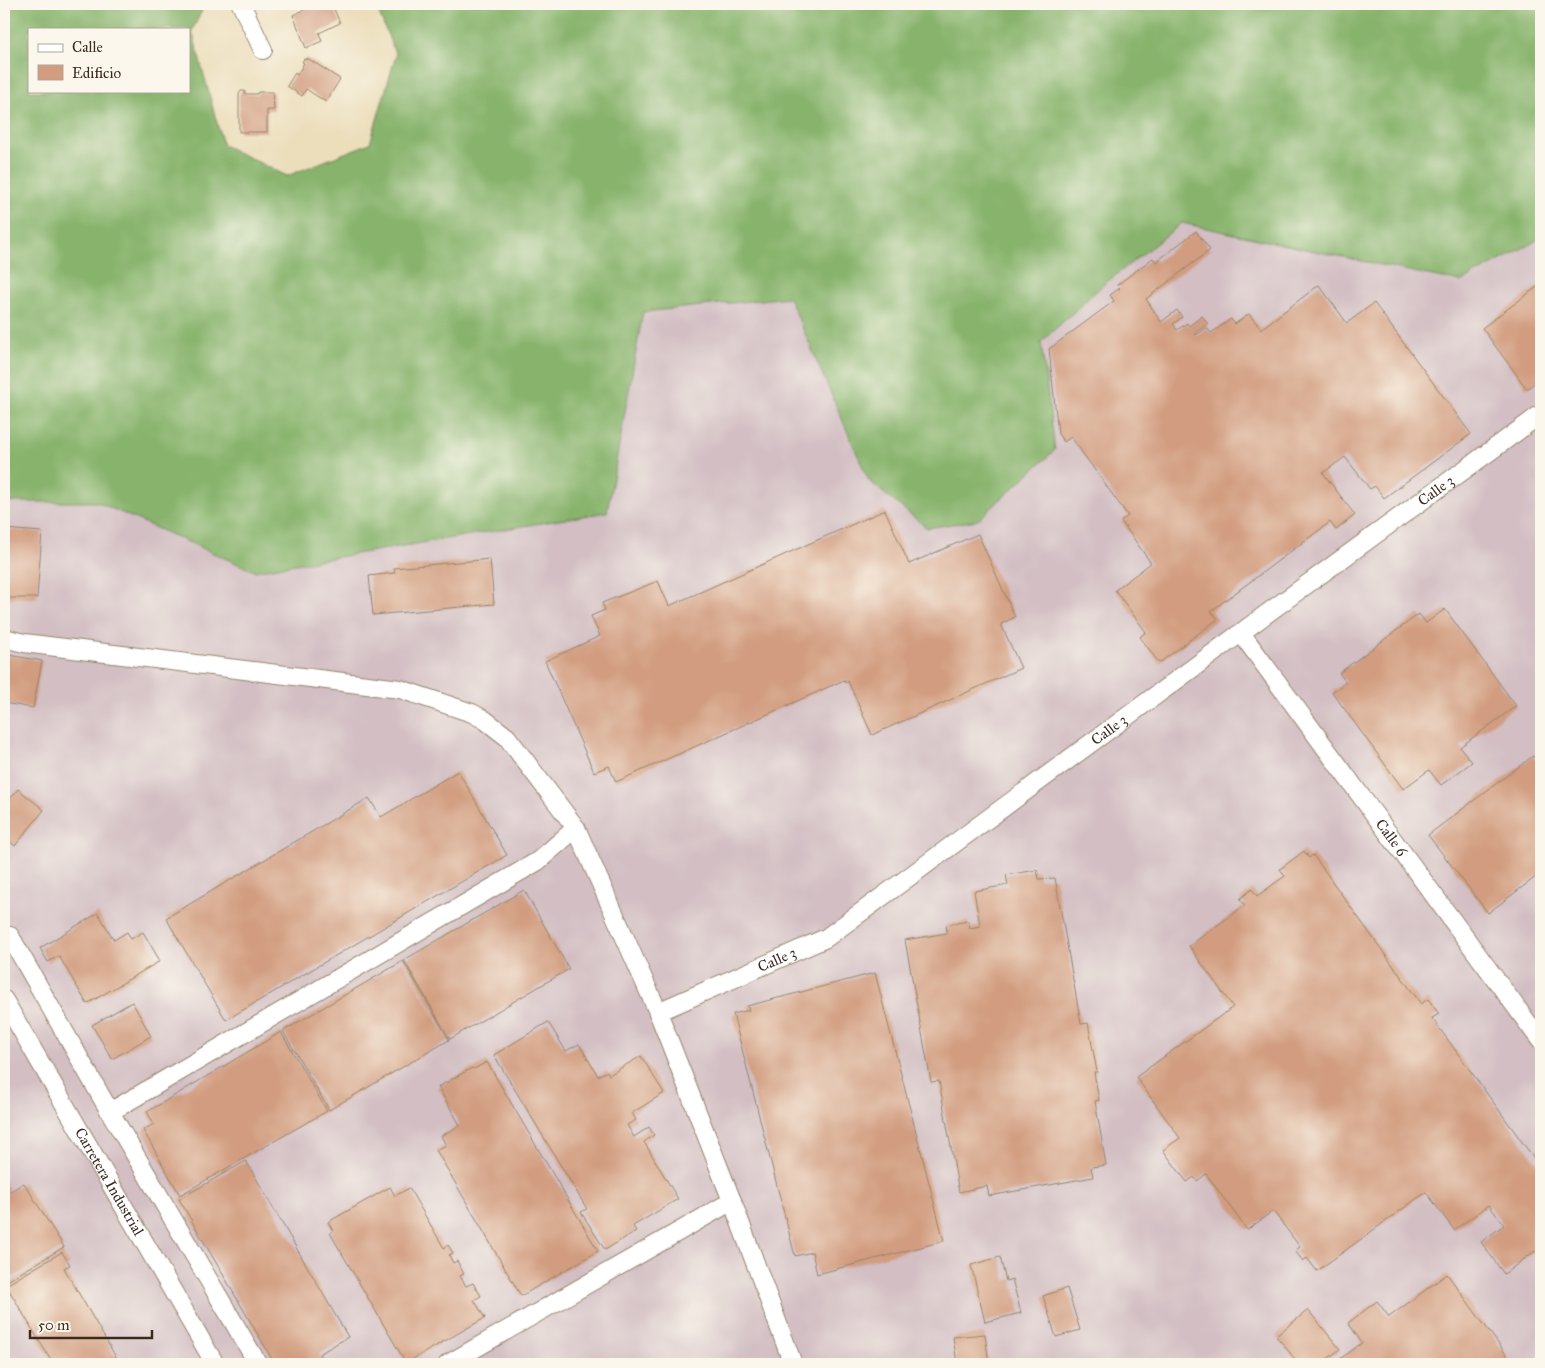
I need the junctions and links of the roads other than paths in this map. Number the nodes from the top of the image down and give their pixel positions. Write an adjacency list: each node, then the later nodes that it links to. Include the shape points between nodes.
1 (241, 4): 2 (street)
2 (263, 50)
3 (1541, 414): 4 (street, Calle 3)
4 (1241, 633): 9 (street, Calle 3, via 826,938); 10 (street, Calle 6)
5 (4, 638): 6 (street, via 400,689 472,714 507,737)
6 (576, 828): 9 (street); 11 (street, via 538,861)
7 (10, 936): 11 (street)
8 (4, 1000): 13 (street, Carretera Industrial)
9 (658, 1012): 12 (street)
10 (1541, 1041)
11 (110, 1112): 14 (street)
12 (732, 1201): 15 (street); 16 (street)
13 (215, 1364)
14 (258, 1364)
15 (448, 1364)
16 (793, 1364)

